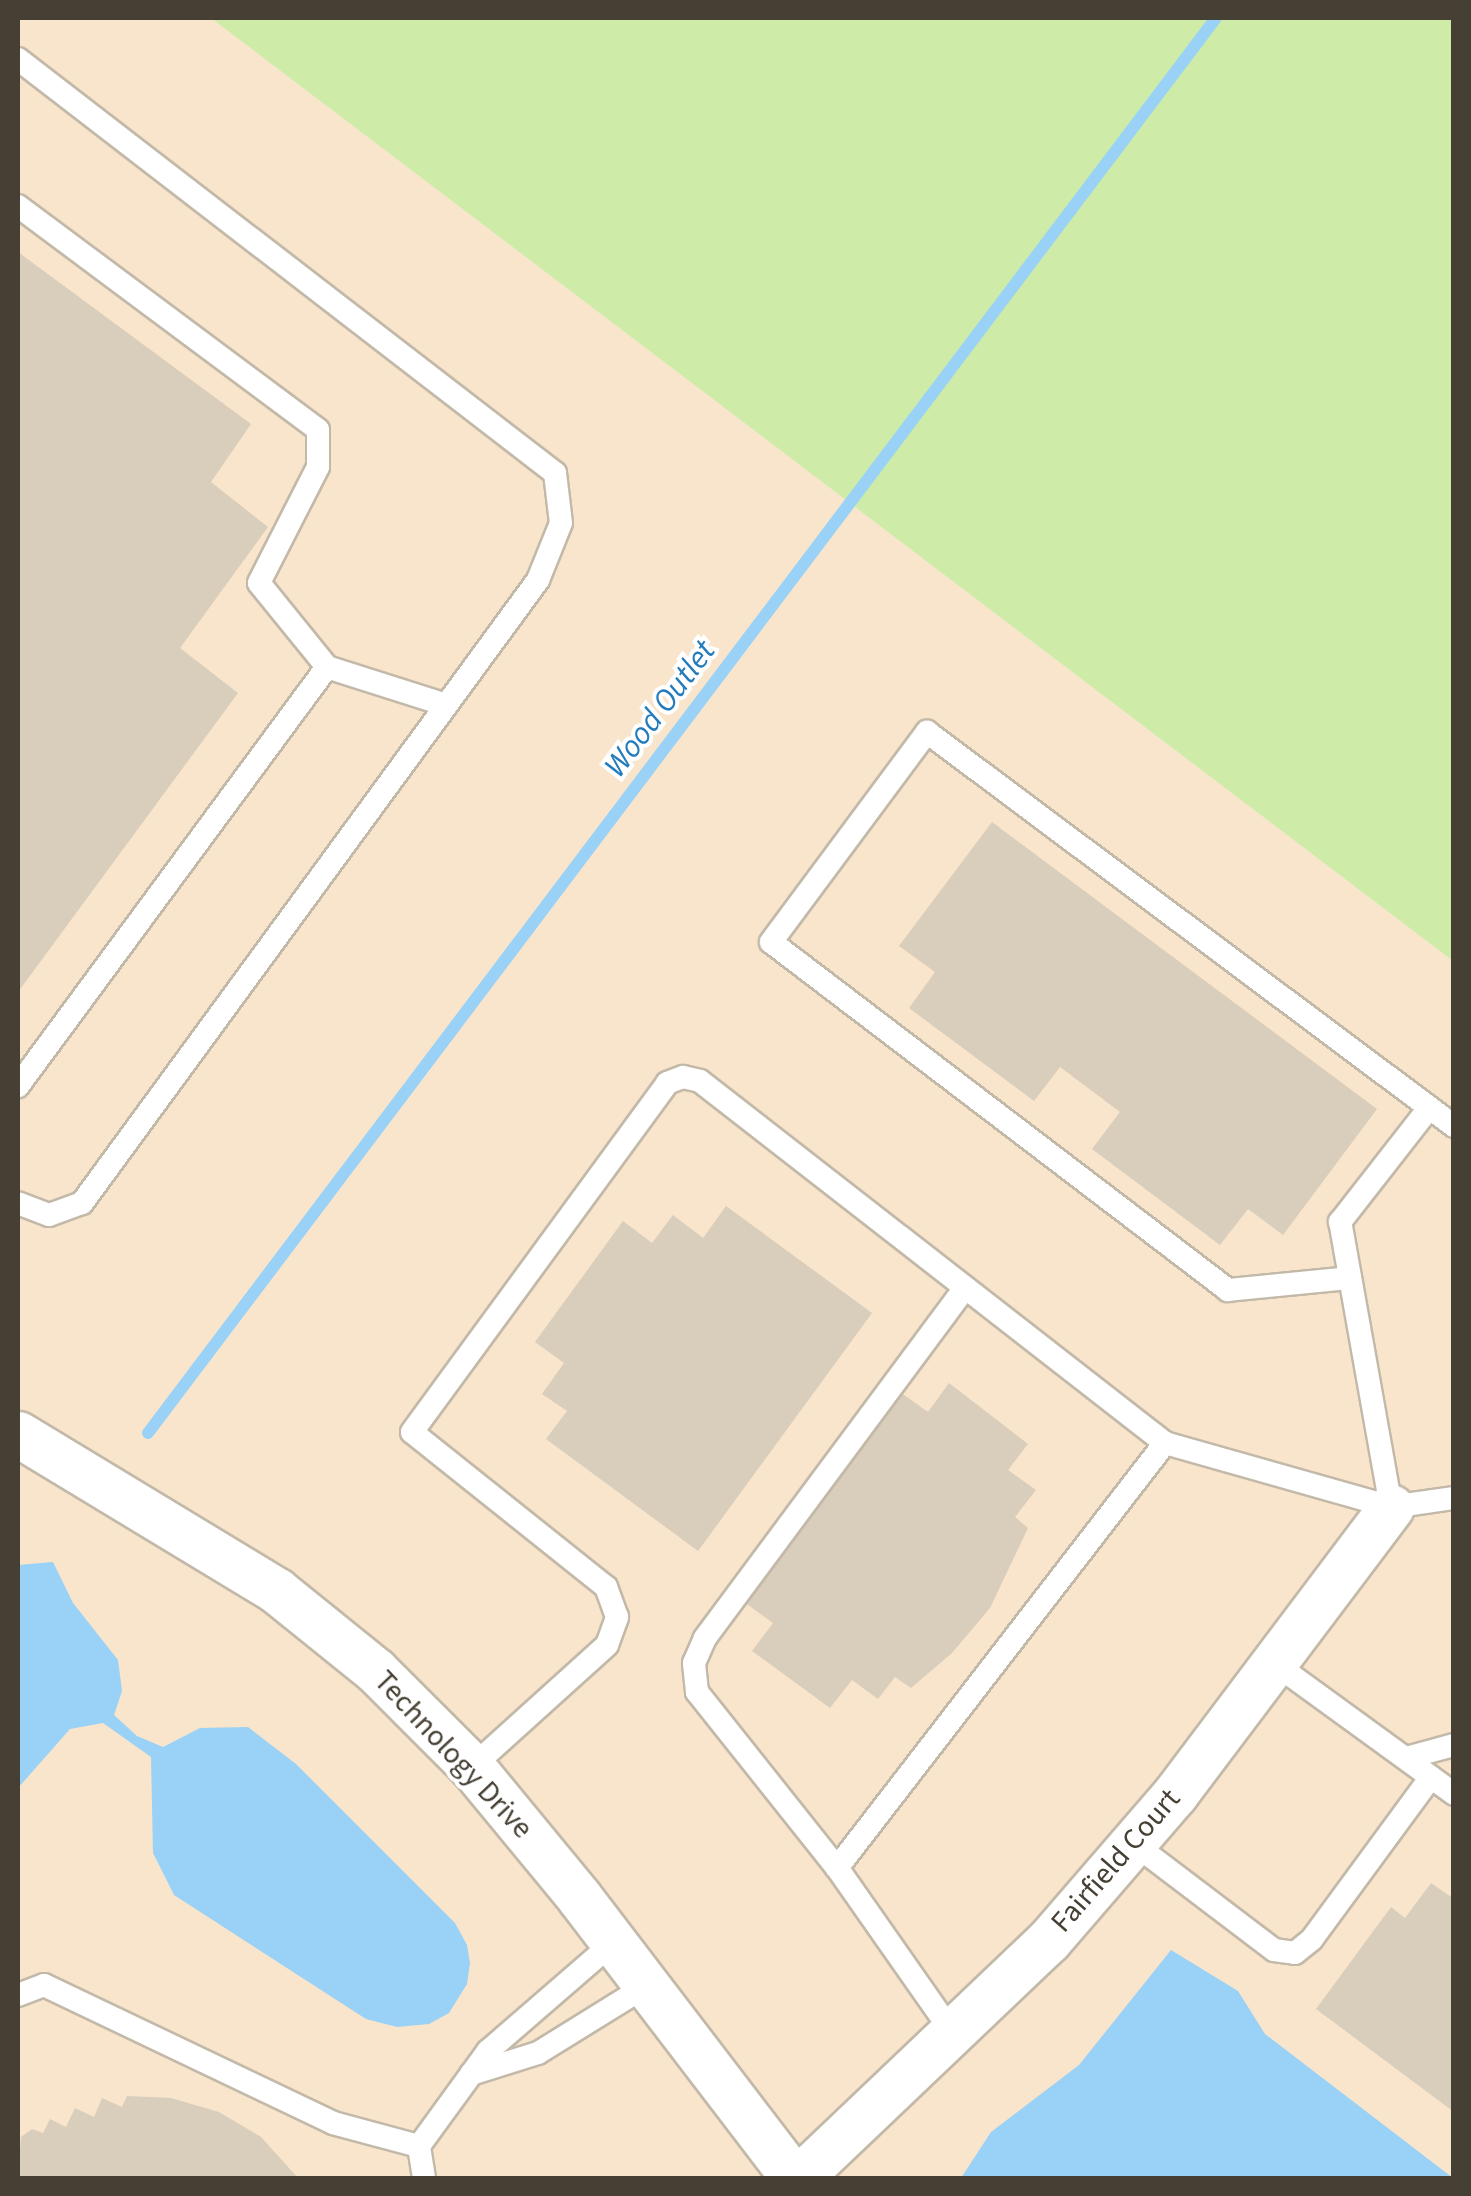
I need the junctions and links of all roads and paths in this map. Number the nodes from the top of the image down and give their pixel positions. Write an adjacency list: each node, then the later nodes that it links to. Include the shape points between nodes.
1 (18, 59): 4 (lane, via 556,473 561,522 538,580)
2 (18, 206): 3 (lane, via 318,430 318,467 259,584)
3 (327, 667): 4 (lane); 5 (lane)
4 (446, 705): 8 (lane, via 82,1203 49,1215)
5 (18, 1086)
6 (1429, 1108): 7 (lane); 9 (lane, via 1340,1222); 9 (lane, via 927,732 771,942 1228,1290)
7 (1454, 1126)
8 (18, 1203)
9 (1350, 1278): 14 (lane)
10 (965, 1288): 12 (lane); 18 (lane, via 700,1082 683,1077 667,1083 412,1432 606,1587 617,1617 607,1646); 22 (lane, via 705,1638 694,1663 697,1692)
11 (18, 1434): 18 (street, Technology Drive, via 277,1590 375,1670)
12 (1165, 1443): 14 (lane); 22 (lane)
13 (1454, 1498): 14 (lane)
14 (1391, 1507): 15 (street, Fairfield Court)
15 (1274, 1663): 17 (lane); 21 (street, Fairfield Court)
16 (1454, 1745): 17 (lane)
17 (1406, 1758): 19 (lane)
18 (472, 1767): 23 (street, Technology Drive)
19 (1431, 1777): 20 (lane); 21 (lane, via 1295,1953 1274,1950)
20 (1454, 1794)
21 (1133, 1843): 26 (street, Fairfield Court, via 1049,1940)
22 (838, 1868): 26 (lane)
23 (614, 1942): 24 (street, Technology Drive); 27 (lane)
24 (646, 1986): 27 (lane, via 538,2054); 30 (street, Technology Drive)
25 (18, 1996): 28 (lane, via 44,1985 333,2123)
26 (952, 2032): 30 (street, Fairfield Court)
27 (470, 2074): 28 (lane)
28 (419, 2146): 29 (lane)
29 (424, 2178)
30 (796, 2178)

